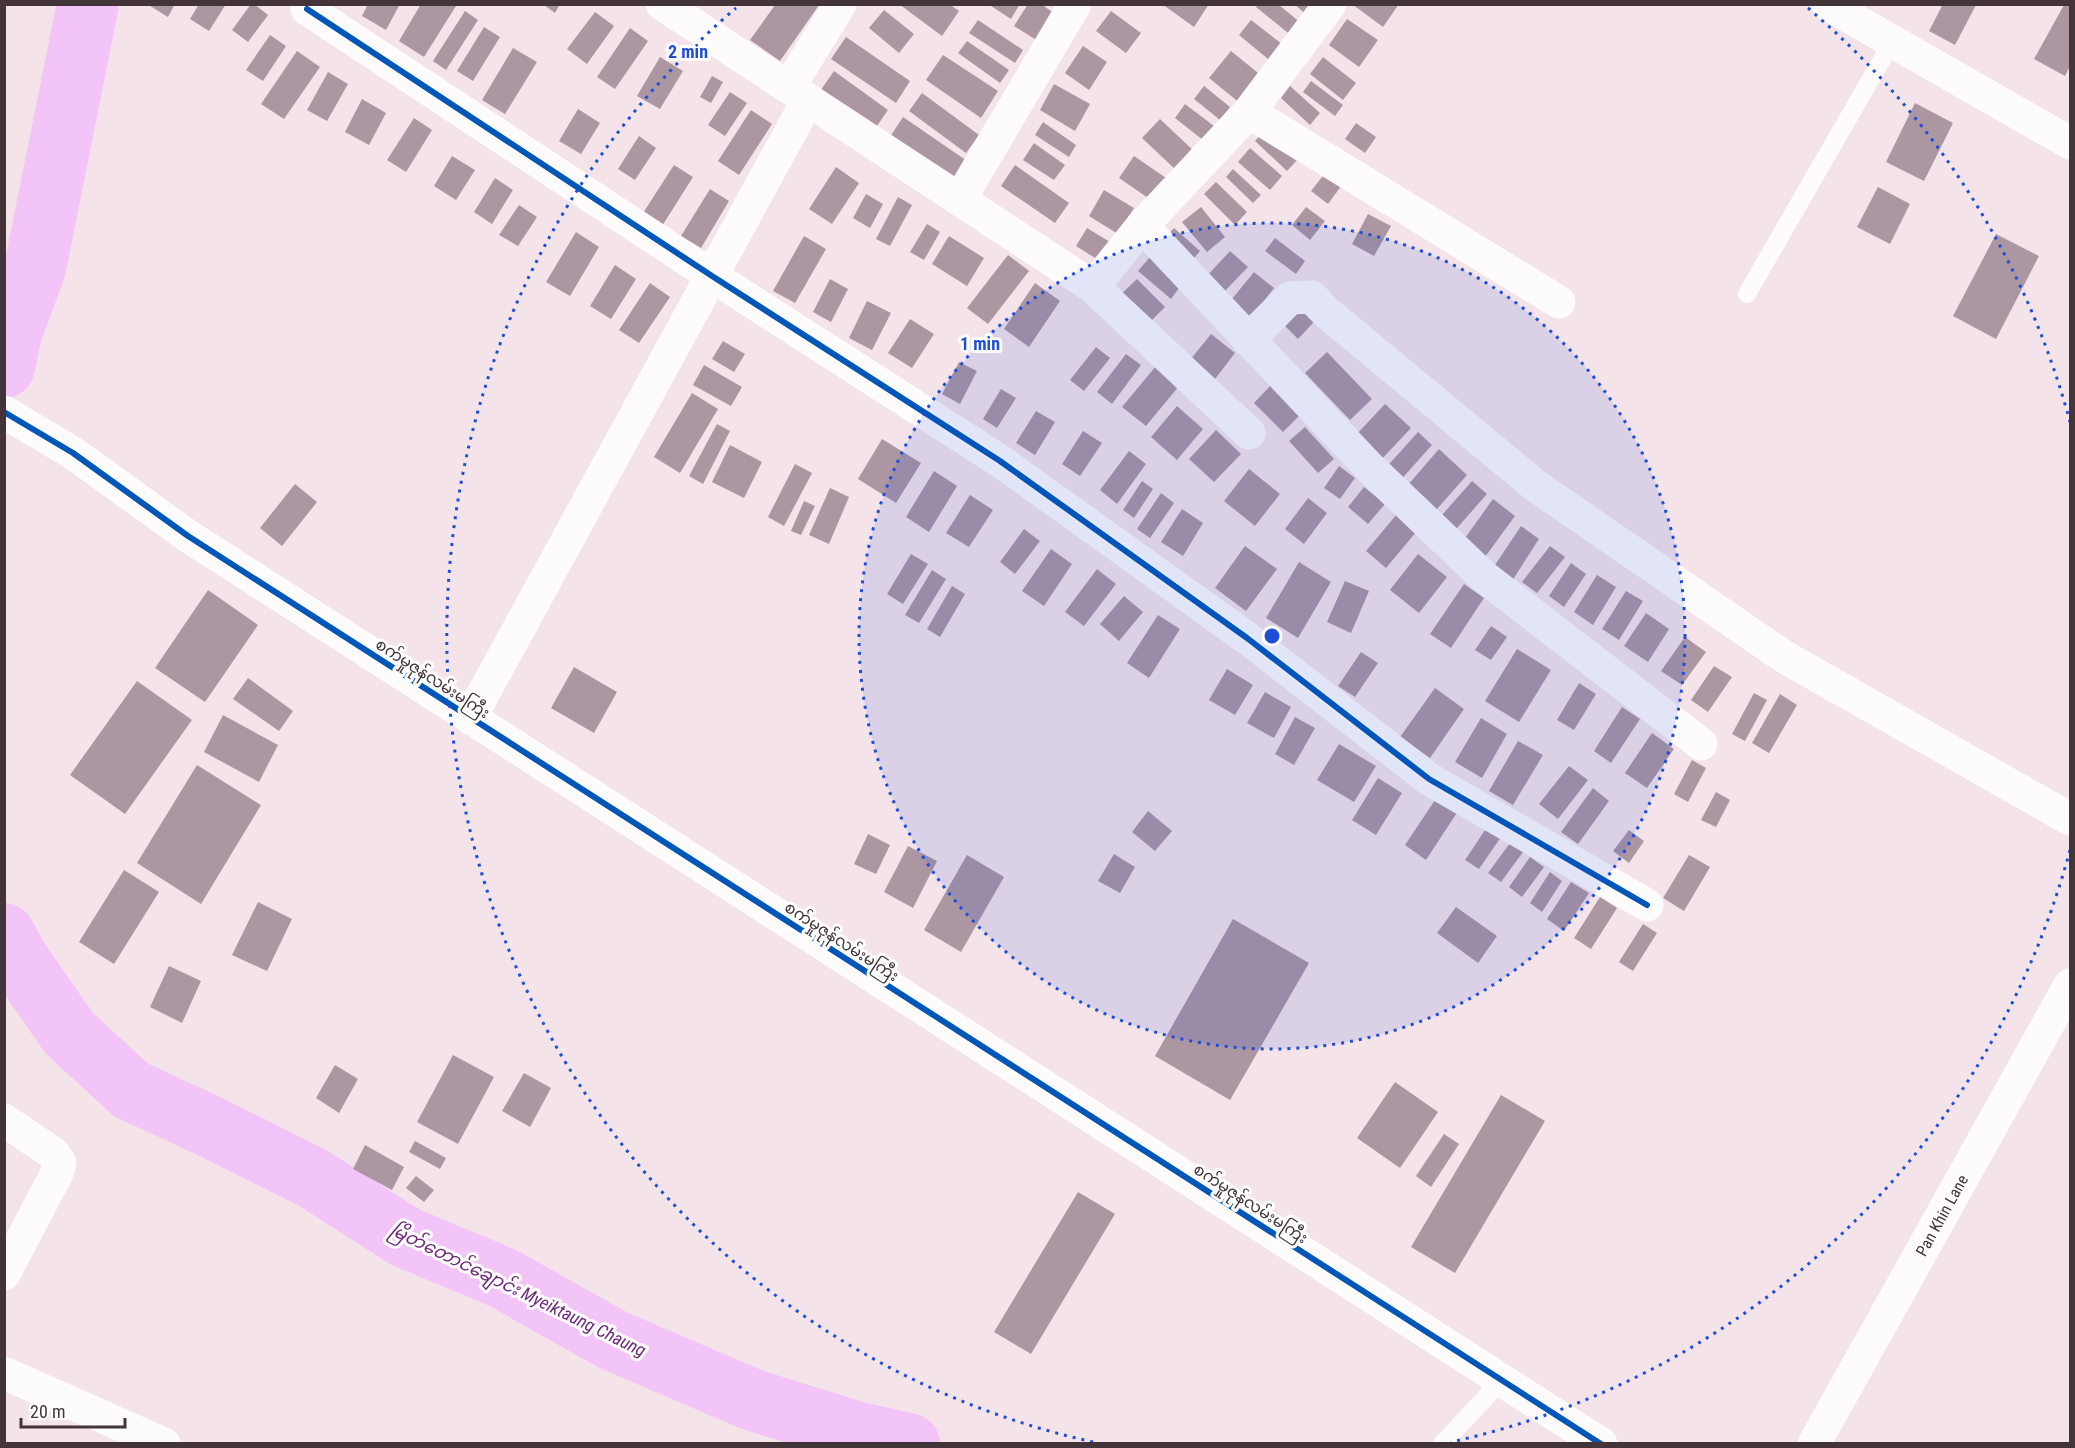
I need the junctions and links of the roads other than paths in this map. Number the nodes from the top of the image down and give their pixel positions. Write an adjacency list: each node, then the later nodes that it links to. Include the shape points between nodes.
1 (662, 4): 8 (street)
2 (840, 4): 8 (street)
3 (1075, 4): 11 (street)
4 (1330, 4): 9 (street)
5 (1827, 4): 7 (street)
6 (307, 9): 13 (street)
7 (1893, 42): 10 (street); 15 (lane)
8 (798, 93): 11 (street); 13 (street)
9 (1250, 112): 12 (street); 16 (street)
10 (2070, 143)
11 (960, 199): 14 (street)
12 (1142, 226): 14 (street); 17 (street)
13 (712, 276): 20 (street); 23 (street, via 1000,461 1247,638 1429,779)
14 (1094, 287): 19 (street)
15 (1747, 294)
16 (1559, 302)
17 (1248, 340): 21 (street, via 1369,467 1483,576); 22 (street, via 1290,298 1312,297 1536,486 1783,656)
18 (4, 412): 20 (street, စက်မှုဇုန်လမ်းမကြီး, via 73,453 188,536)
19 (1249, 434)
20 (470, 718): 28 (street, စက်မှုဇုန်လမ်းမကြီး)
21 (1701, 744)
22 (2070, 819)
23 (1647, 905)
24 (2070, 986): 32 (street, Pan Khin Lane)
25 (4, 1120): 26 (street, via 54,1154 60,1163)
26 (4, 1274)
27 (4, 1373): 29 (street)
28 (1502, 1380): 30 (lane); 31 (street, စက်မှုဇုန်လမ်းမကြီး)
29 (164, 1443)
30 (1442, 1443)
31 (1601, 1443)
32 (1814, 1443)

